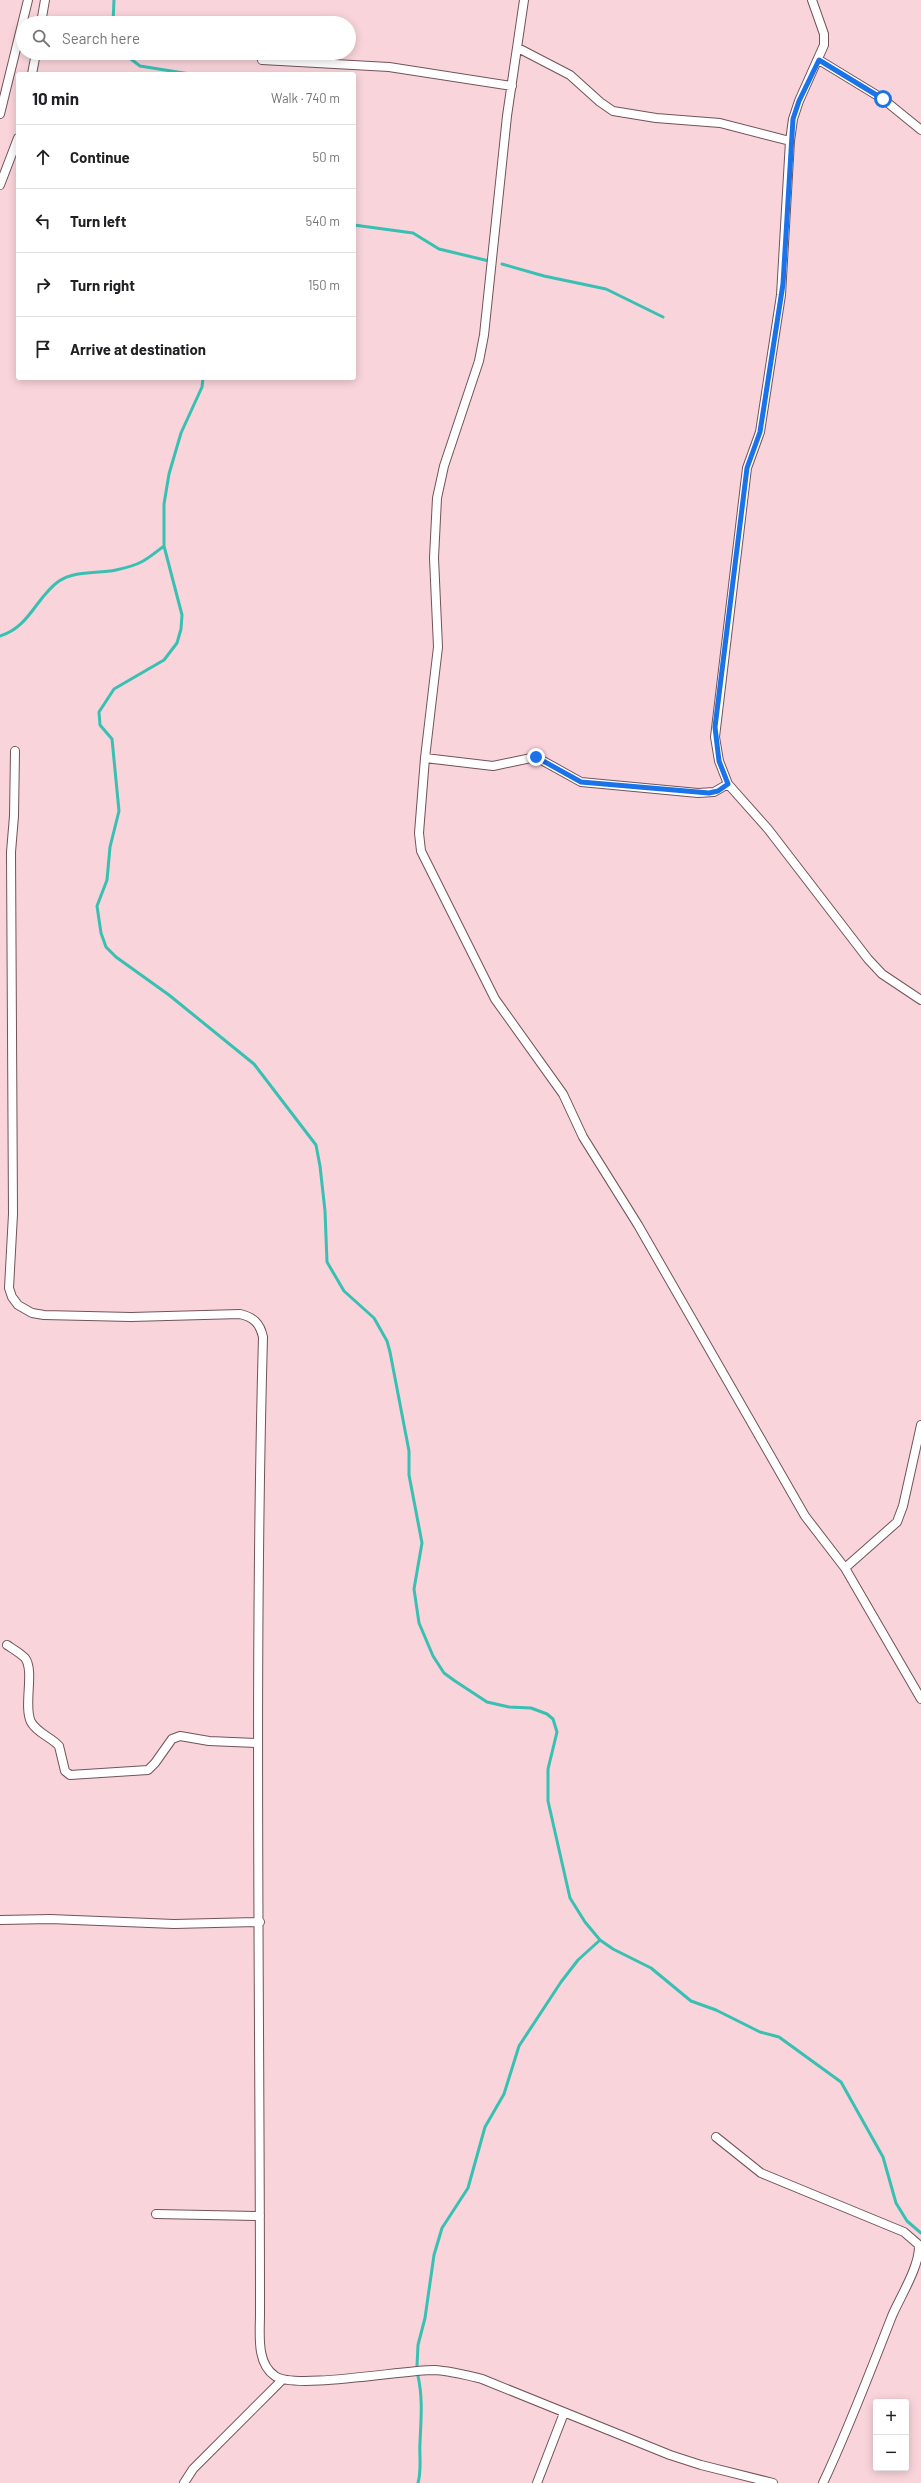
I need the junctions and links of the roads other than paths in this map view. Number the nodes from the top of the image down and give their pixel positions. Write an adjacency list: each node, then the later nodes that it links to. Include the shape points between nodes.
1 (28, 0): 5 (street)
2 (45, 0): 6 (street)
3 (524, 0): 7 (street)
4 (812, 0): 11 (street, via 824,34 824,45)
5 (24, 16)
6 (42, 16)
7 (518, 48): 13 (street); 16 (street, via 570,75 613,111 656,118 720,123)
8 (16, 49): 14 (street)
9 (35, 60): 12 (street)
10 (262, 60): 13 (street, via 389,67)
11 (819, 60): 15 (street, via 883,99); 16 (street, via 799,101)
12 (32, 72)
13 (512, 86): 20 (street, via 491,281 480,354 465,409 444,466 437,498 434,558 438,647)
14 (0, 114)
15 (921, 130)
16 (790, 141): 21 (street, via 783,284 760,432 747,468 715,727 719,761)
17 (16, 143): 18 (street)
18 (0, 185)
19 (15, 751): 27 (street, via 11,860 13,1214 10,1293 18,1305 32,1313 131,1317 240,1314 250,1317 261,1328 263,1337)
20 (425, 758): 21 (street, via 493,766 536,757 581,782 698,793 714,792); 24 (street, via 419,833 421,851 479,970 495,999 563,1094 583,1137 638,1225 804,1516)
21 (728, 784): 22 (street, via 768,829 868,959 882,974)
22 (921, 1000)
23 (921, 1425): 24 (street, via 897,1522)
24 (845, 1568): 26 (street)
25 (7, 1645): 27 (street, via 19,1653 28,1665 30,1721 35,1728 59,1746 65,1771 70,1775 148,1770 172,1740 180,1736 208,1741)
26 (921, 1699)
27 (257, 1743): 29 (street)
28 (0, 1920): 29 (street, via 50,1919 174,1924)
29 (260, 1922): 32 (street)
30 (716, 2137): 33 (street, via 761,2174 904,2232 919,2245)
31 (156, 2214): 32 (street)
32 (260, 2216): 34 (street, via 261,2356 274,2376)
33 (917, 2268): 39 (street)
34 (282, 2380): 35 (street, via 292,2382 402,2372 455,2372 482,2379); 36 (street, via 193,2469)
35 (564, 2413): 37 (street); 38 (street, via 701,2465)
36 (184, 2483)
37 (537, 2483)
38 (773, 2483)
39 (823, 2483)

